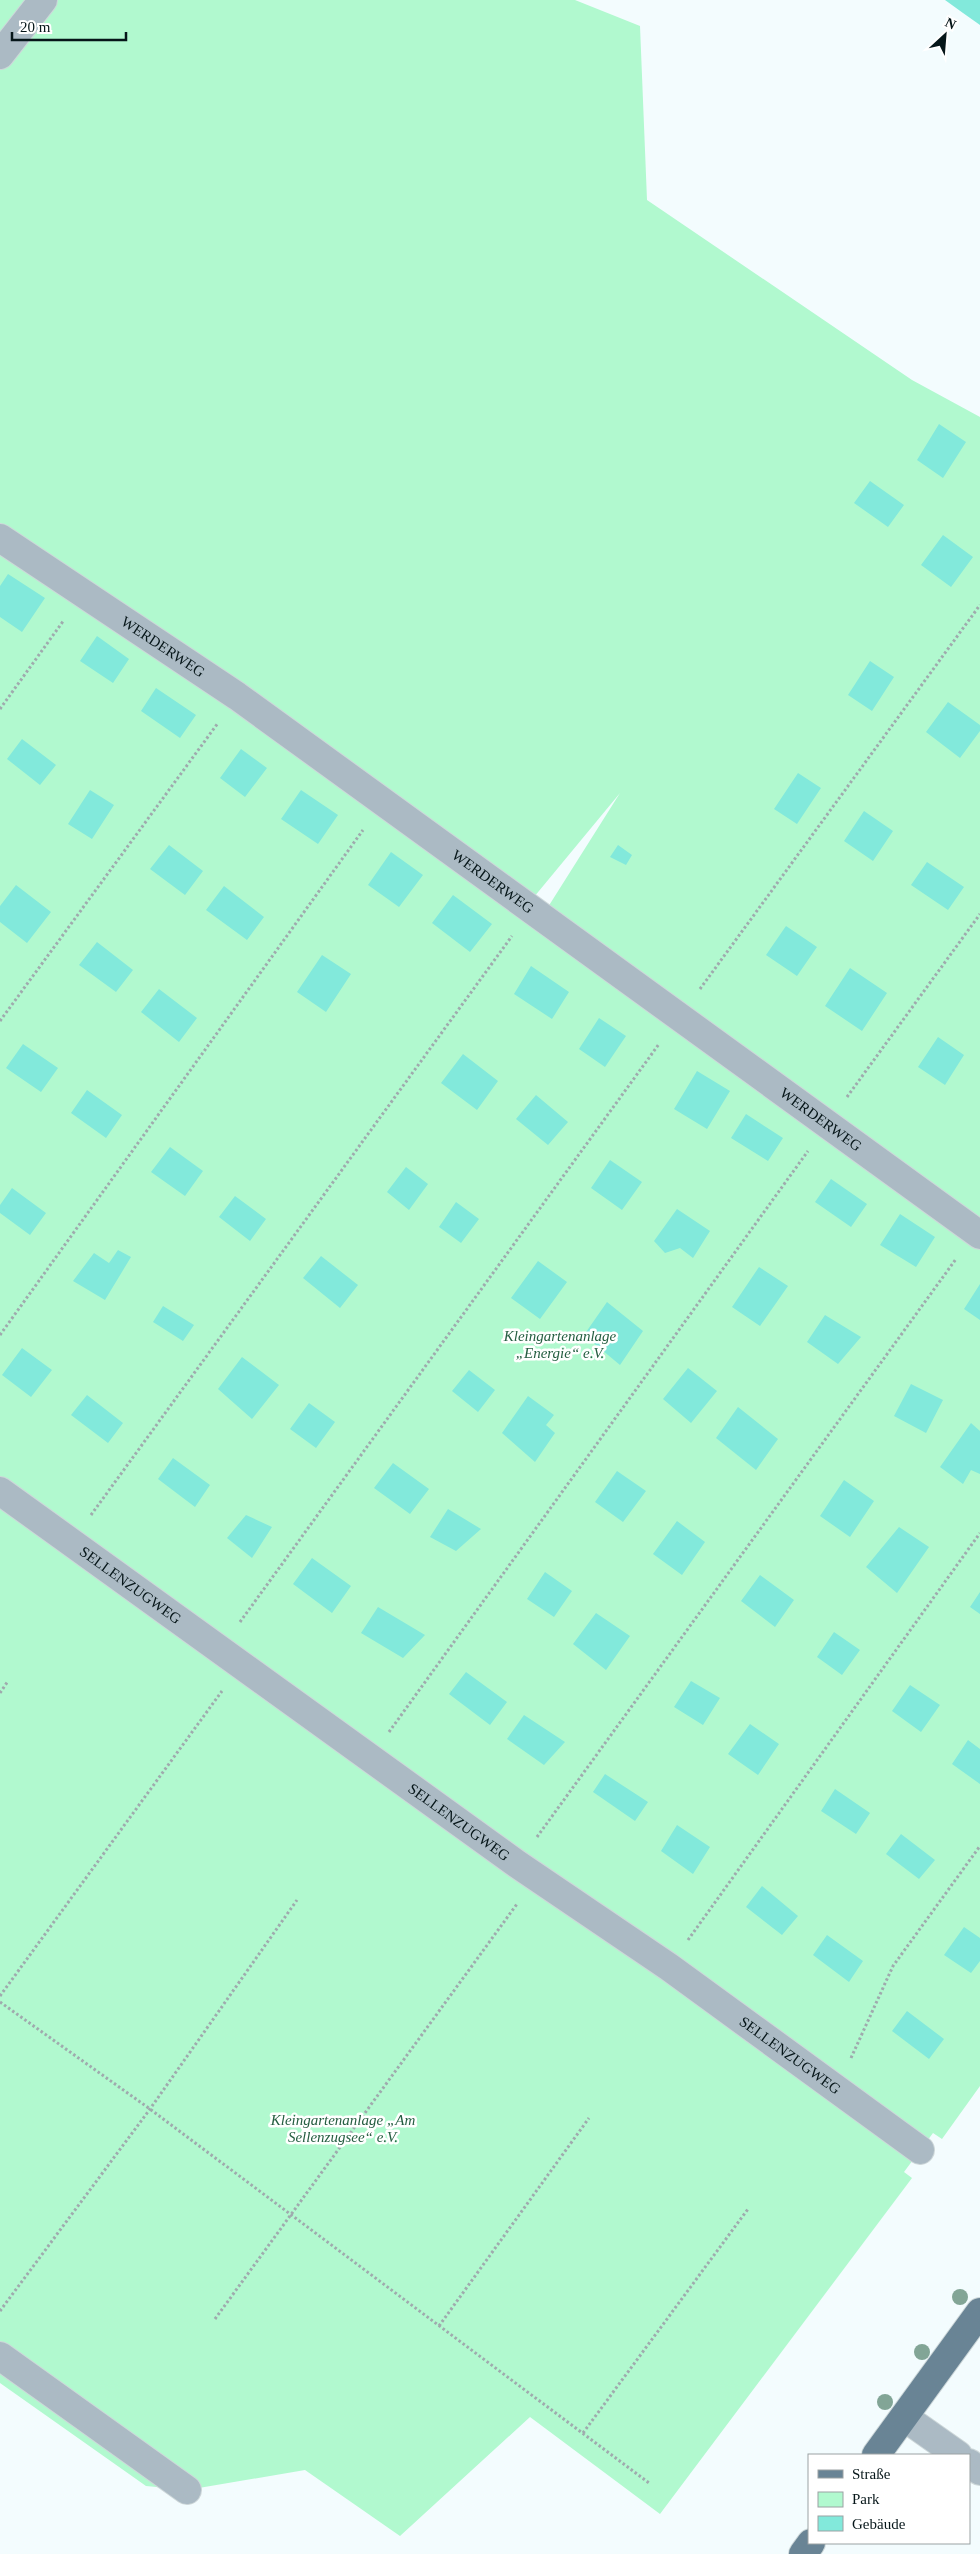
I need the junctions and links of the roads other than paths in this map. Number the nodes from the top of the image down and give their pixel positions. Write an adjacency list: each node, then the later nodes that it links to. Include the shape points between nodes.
1 (44, 0): 2 (lane)
2 (0, 55)
3 (0, 538): 4 (lane, WERDERWEG, via 237,696)
4 (978, 1233)
5 (0, 1491): 6 (lane, SELLENZUGWEG, via 527,1870 669,1967)
6 (920, 2150)
7 (980, 2312): 9 (main road)
8 (0, 2356): 12 (lane)
9 (904, 2417): 10 (main road); 11 (lane)
10 (877, 2454)
11 (957, 2454)
12 (187, 2490)

